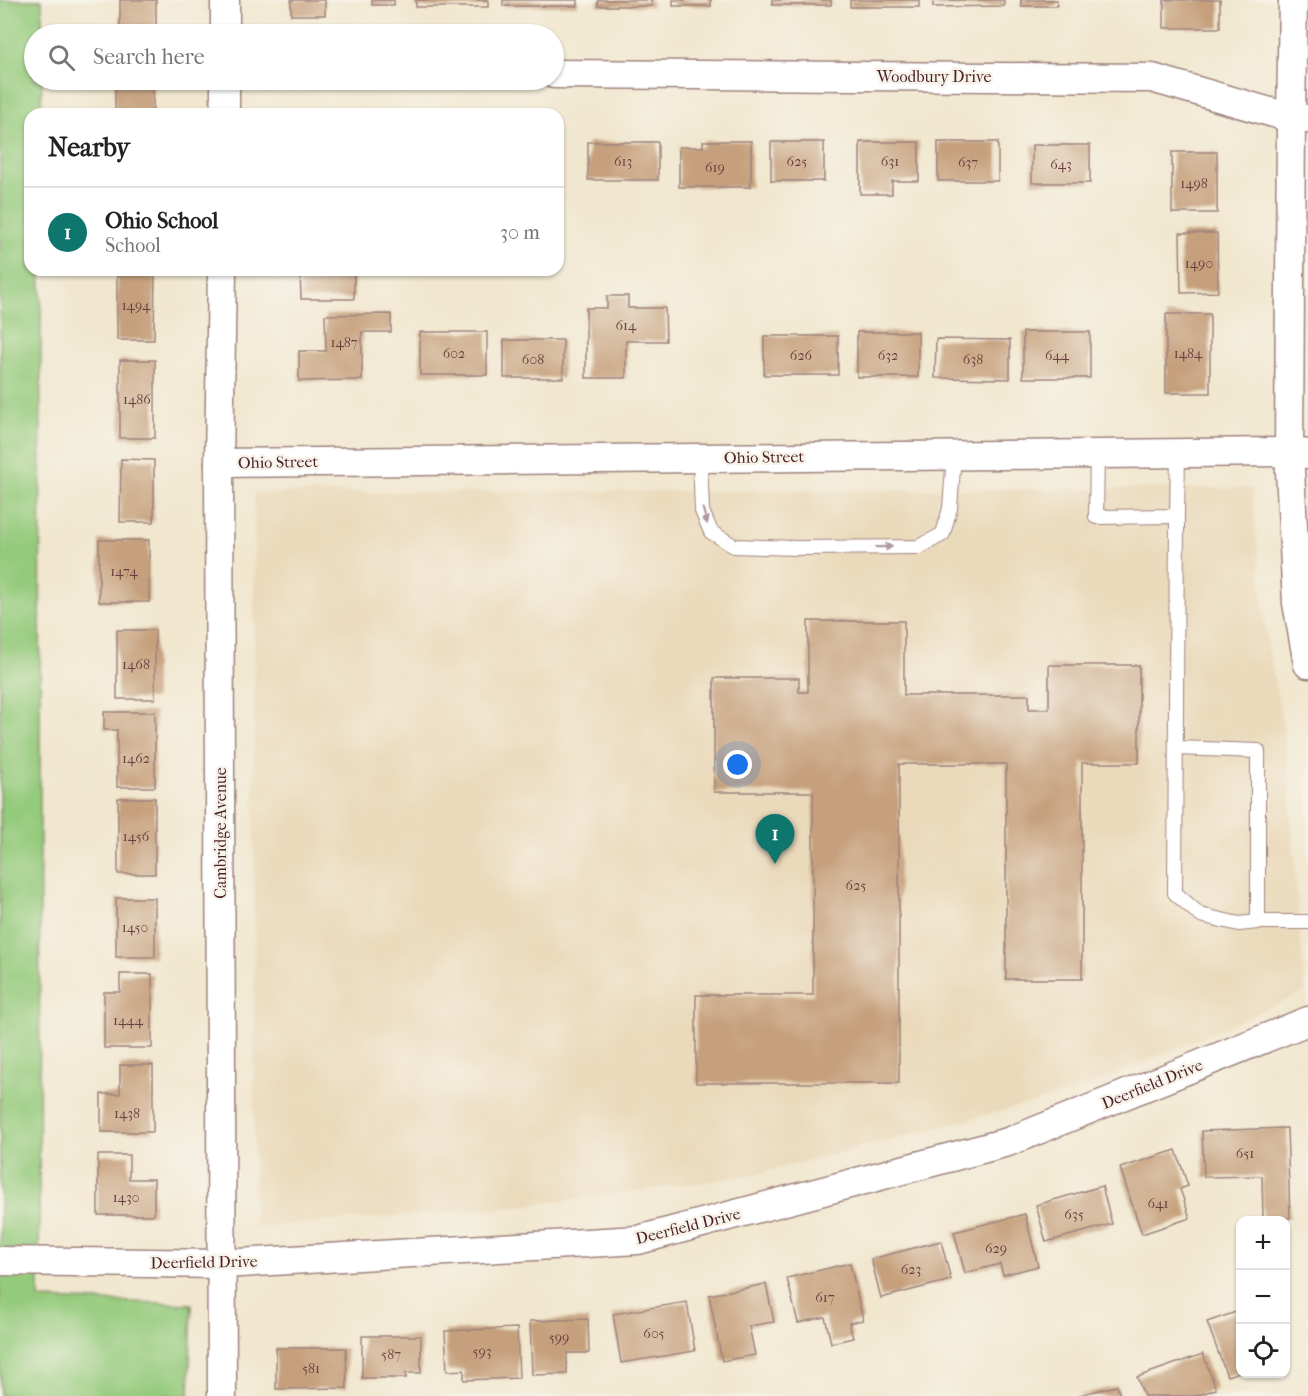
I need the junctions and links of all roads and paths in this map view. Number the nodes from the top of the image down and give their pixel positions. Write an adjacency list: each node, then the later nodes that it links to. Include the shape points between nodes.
1 (225, 0): 3 (street)
2 (1293, 0): 7 (street)
3 (225, 24)
4 (564, 74): 7 (street, Woodbury Drive, via 1152,78)
5 (225, 90): 6 (street)
6 (225, 108)
7 (1299, 118): 10 (street)
8 (222, 276): 14 (street, Cambridge Avenue)
9 (1178, 453): 10 (street, Ohio Street); 11 (street, Ohio Street); 15 (lane)
10 (1299, 453): 16 (street, via 1297,603)
11 (1097, 454): 12 (street, Ohio Street); 15 (lane, via 1096,517)
12 (954, 455): 13 (street, Ohio Street); 13 (lane, one-way to 12, via 702,511 711,532 734,546 919,547 943,534 950,508)
13 (700, 458): 14 (street, Ohio Street)
14 (219, 463): 22 (street, Cambridge Avenue)
15 (1177, 516): 17 (lane)
16 (1308, 664)
17 (1176, 748): 18 (lane, via 1175,892 1200,915 1239,924); 18 (lane, via 1258,751)
18 (1258, 922): 19 (lane)
19 (1308, 922)
20 (1308, 1021): 22 (street, Deerfield Drive, via 1008,1142 638,1240)
21 (0, 1261): 22 (street, Deerfield Drive)
22 (222, 1264): 23 (street, Cambridge Avenue)
23 (222, 1396)

